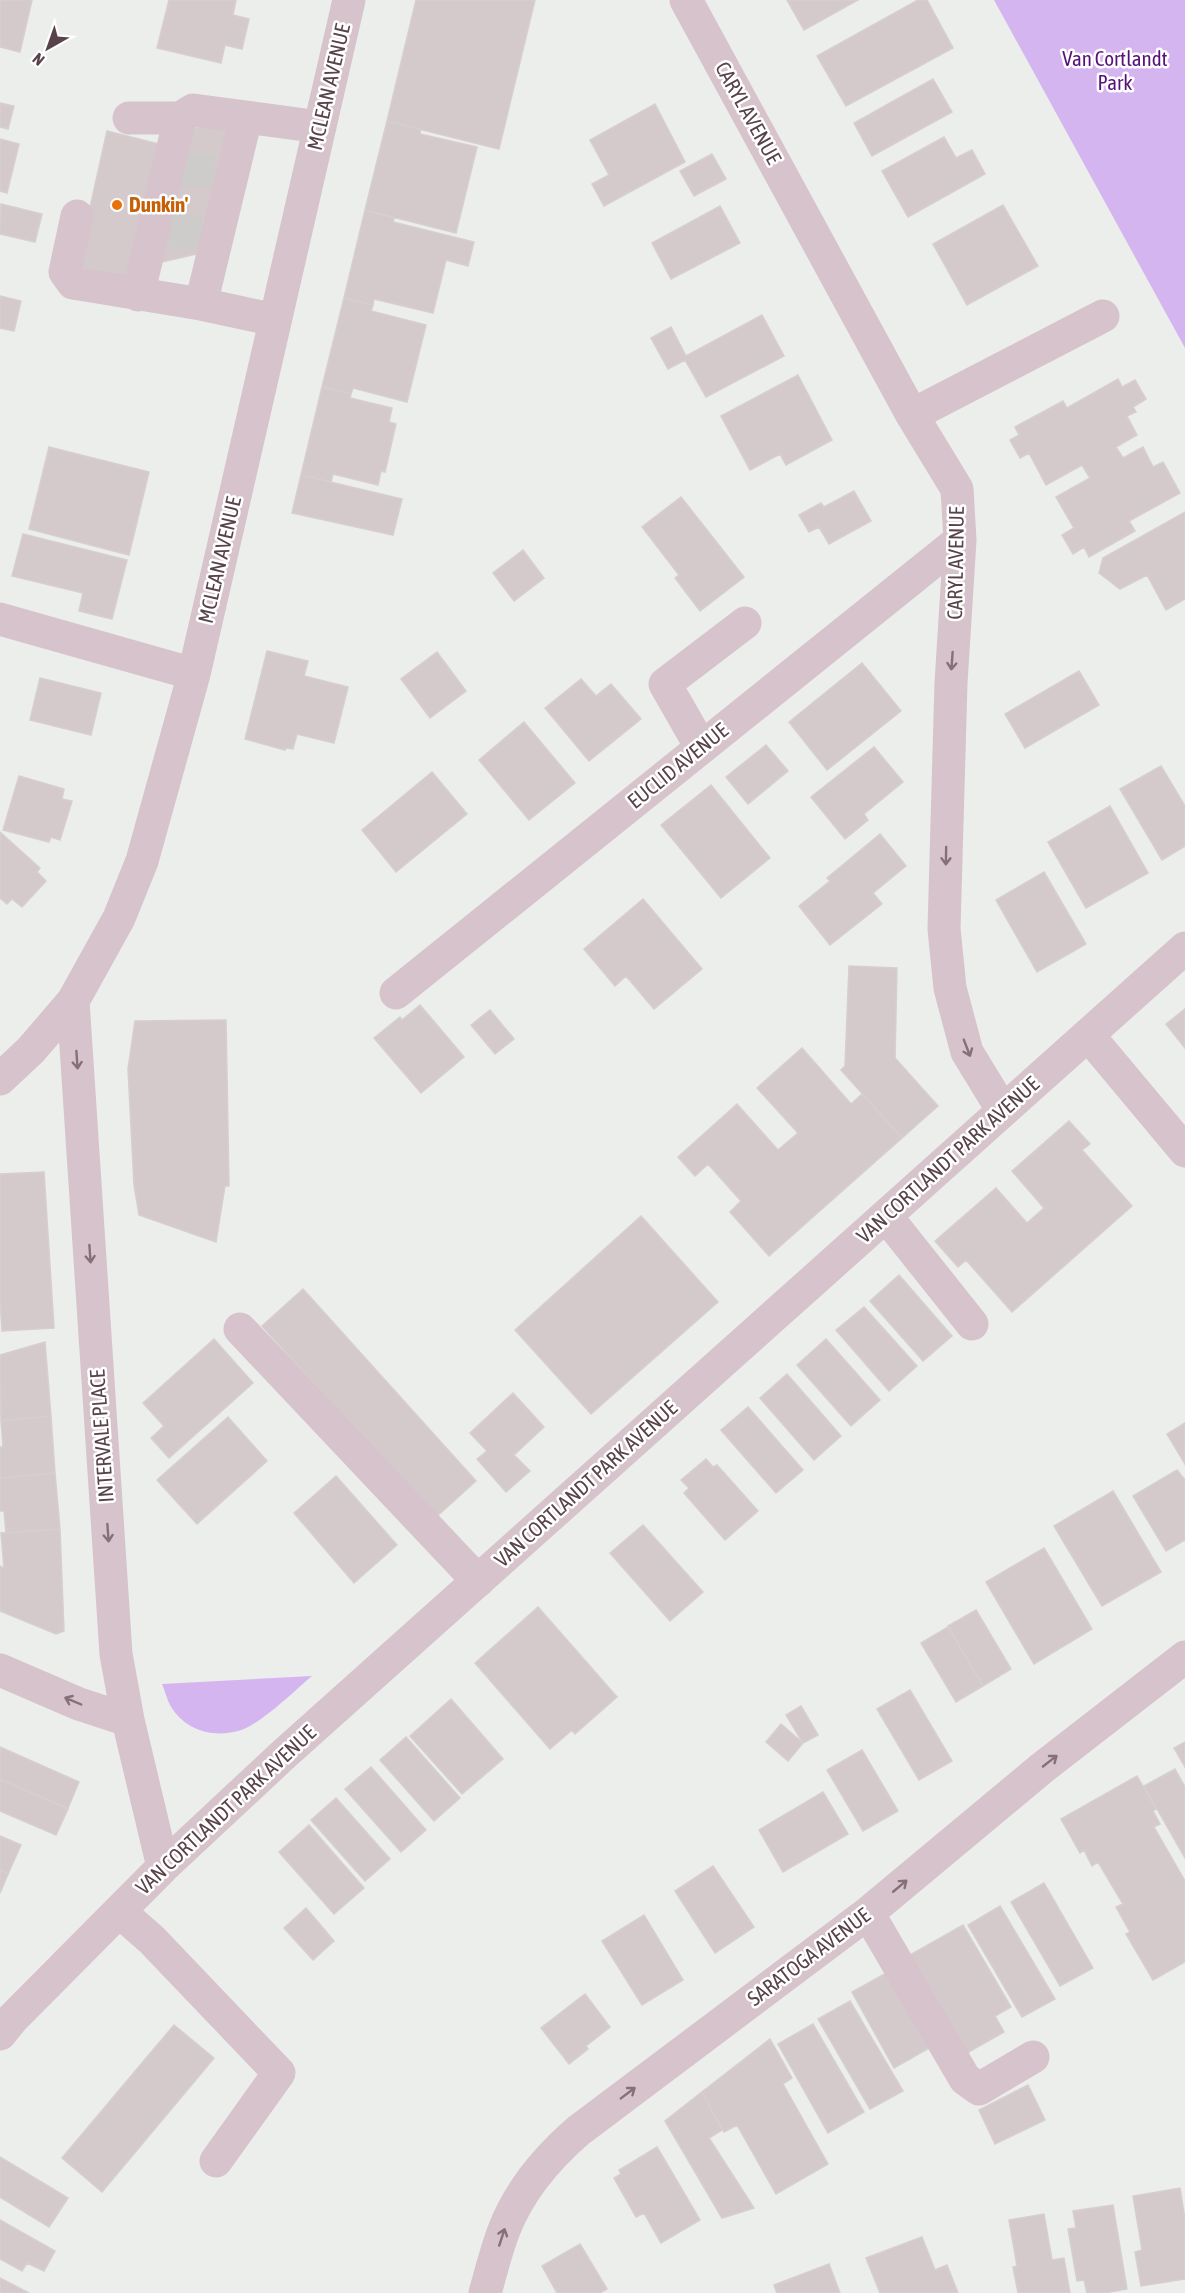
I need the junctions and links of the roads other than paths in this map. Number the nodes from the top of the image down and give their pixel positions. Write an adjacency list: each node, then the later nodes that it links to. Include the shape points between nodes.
1 (349, 0): 6 (street, MCLEAN AVENUE)
2 (686, 0): 12 (street, CARYL AVENUE)
3 (129, 118): 4 (street)
4 (180, 118): 5 (street, via 193,110); 8 (street, via 161,231)
5 (246, 118): 6 (street); 9 (street, via 227,171 212,232)
6 (320, 127): 11 (street, MCLEAN AVENUE)
7 (77, 216): 8 (street, via 64,272 73,283)
8 (138, 295): 9 (street)
9 (201, 304): 11 (street)
10 (1103, 316): 12 (street)
11 (275, 320): 16 (street, MCLEAN AVENUE)
12 (912, 415): 13 (street, CARYL AVENUE, via 957,489)
13 (960, 540): 17 (street, EUCLID AVENUE); 23 (street, CARYL AVENUE, one-way to 23, via 951,683 945,929 950,988 967,1052)
14 (0, 619): 16 (street)
15 (745, 623): 17 (street, via 665,684)
16 (194, 674): 20 (street, MCLEAN AVENUE, via 131,891)
17 (701, 747): 19 (street, EUCLID AVENUE)
18 (1185, 948): 21 (street, VAN CORTLANDT PARK AVENUE)
19 (396, 993)
20 (73, 1001): 22 (street, MCLEAN AVENUE, via 32,1050); 31 (street, INTERVALE PLACE, one-way to 31, via 116,1654)
21 (1088, 1035): 23 (street, VAN CORTLANDT PARK AVENUE); 24 (street)
22 (0, 1079)
23 (1003, 1111): 25 (street, VAN CORTLANDT PARK AVENUE)
24 (1185, 1151)
25 (886, 1216): 26 (street); 28 (street, VAN CORTLANDT PARK AVENUE)
26 (972, 1324)
27 (240, 1329): 28 (street)
28 (478, 1581): 32 (street, VAN CORTLANDT PARK AVENUE)
29 (1185, 1657): 34 (street, SARATOGA AVENUE, one-way to 29, via 1042,1768)
30 (0, 1670): 31 (street, one-way to 30)
31 (128, 1720): 32 (street, INTERVALE PLACE)
32 (163, 1867): 33 (street, VAN CORTLANDT PARK AVENUE)
33 (119, 1911): 35 (street, VAN CORTLANDT PARK AVENUE); 37 (street, via 152,1940 279,2073)
34 (868, 1913): 36 (street, via 965,2079 979,2089); 38 (street, SARATOGA AVENUE, one-way to 34, via 504,2230 518,2201 556,2150)
35 (0, 2034)
36 (1033, 2057)
37 (216, 2161)
38 (485, 2293)

